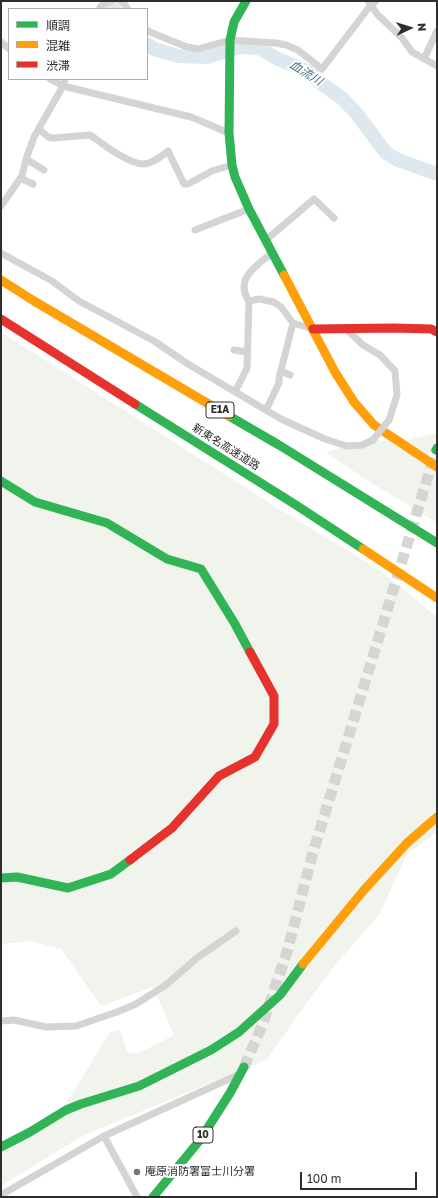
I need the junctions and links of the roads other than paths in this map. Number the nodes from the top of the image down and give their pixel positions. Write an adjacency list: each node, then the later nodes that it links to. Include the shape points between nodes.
1 (246, 1): 7 (main road, via 234,22)
2 (108, 2): 4 (street)
3 (371, 2): 7 (street, via 322,69 298,50 286,45); 8 (street, via 377,14 402,38 412,52)
4 (100, 8)
5 (148, 31): 7 (street, via 198,49)
6 (437, 31): 8 (street)
7 (230, 40): 12 (main road)
8 (424, 59): 9 (street)
9 (437, 66)
10 (64, 82): 11 (street); 12 (street, via 191,117)
11 (39, 129): 13 (street); 14 (street, via 53,138 90,135 113,152 130,161 144,164 168,151 184,184)
12 (229, 133): 14 (main road)
13 (26, 158): 15 (street); 16 (street)
14 (232, 165): 19 (main road)
15 (44, 170)
16 (20, 178): 17 (street); 18 (street)
17 (33, 184)
18 (1, 206)
19 (249, 209): 21 (street); 22 (main road)
20 (334, 218): 22 (street, via 314,199)
21 (195, 230)
22 (266, 240): 24 (main road)
23 (1, 253): 36 (street, via 154,341)
24 (272, 253): 26 (street, via 253,268 247,277 244,294); 29 (main road)
25 (1, 280): 40 (main road, E1A, bridge, via 279,445)
26 (249, 301): 28 (street, via 259,299 274,302); 33 (street)
27 (1, 319): 41 (main road, 新東名高速道路)
28 (294, 323): 29 (street); 34 (street)
29 (313, 329): 30 (main road); 38 (main road, via 354,402 374,425)
30 (346, 329): 31 (main road, via 431,329); 37 (street, bridge, via 395,370 397,395 389,420 373,440 362,445 347,446 325,439)
31 (437, 332)
32 (234, 350): 33 (street)
33 (247, 352): 36 (street, via 247,368)
34 (280, 371): 35 (street); 37 (street, via 279,383)
35 (290, 375)
36 (235, 392): 37 (street)
37 (266, 410)
38 (437, 467)
39 (1, 481): 43 (main road, via 35,502 107,523 167,559 201,569 274,696 274,724 255,757 219,776 172,828 111,874 68,888 17,877)
40 (437, 543)
41 (437, 598)
42 (437, 817): 48 (main road, via 406,843 308,957 280,995 239,1032 211,1050 139,1086 66,1110)
43 (1, 878)
44 (236, 931): 45 (street, via 166,985 118,1012 76,1026 46,1027 14,1020)
45 (1, 1021)
46 (242, 1071): 47 (street); 51 (main road, 10, via 200,1140)
47 (104, 1136): 49 (street); 50 (street)
48 (1, 1147)
49 (1, 1195)
50 (137, 1197)
51 (154, 1197)

